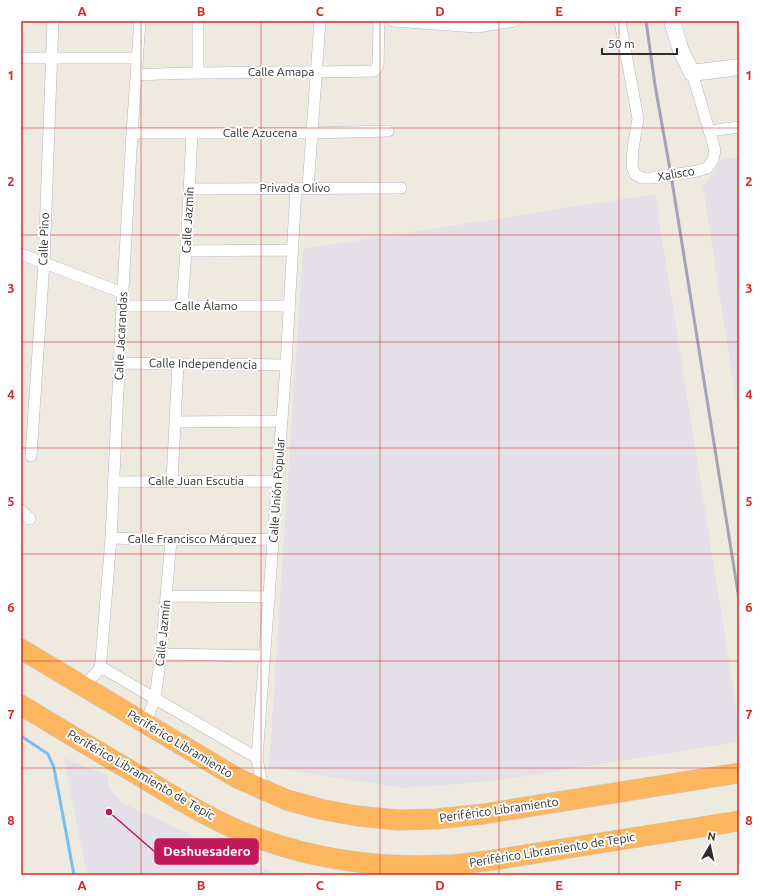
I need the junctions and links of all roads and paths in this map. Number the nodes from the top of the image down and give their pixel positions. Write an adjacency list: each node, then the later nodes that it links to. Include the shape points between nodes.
1 (53, 21): 12 (street, Calle Pino)
2 (140, 21): 13 (street, Calle Jacarandas)
3 (198, 21): 15 (street)
4 (320, 21): 16 (street)
5 (379, 21): 16 (street, Calle Amapa, via 378,66 374,71)
6 (393, 21): 10 (street)
7 (515, 21): 10 (street, via 477,27)
8 (620, 21): 21 (street, Xalisco, via 638,119 632,166 636,174 642,178 652,178 707,168 713,160 715,150)
9 (672, 21): 17 (street, via 681,51)
10 (466, 23)
11 (21, 58): 12 (street)
12 (51, 58): 13 (street); 32 (street, Calle Pino)
13 (138, 58): 18 (street, Calle Jacarandas)
14 (739, 67): 17 (street)
15 (198, 72): 16 (street, Calle Amapa); 18 (street, Calle Amapa)
16 (316, 73): 24 (street)
17 (692, 73): 21 (street)
18 (137, 75): 22 (street, Calle Jacarandas)
19 (739, 127): 21 (street)
20 (388, 131): 24 (street, Calle Azucena)
21 (709, 132)
22 (132, 133): 23 (street, Calle Azucena); 33 (street, Calle Jacarandas)
23 (192, 133): 24 (street, Calle Azucena); 28 (street, Calle Jazmín)
24 (312, 133): 26 (street)
25 (296, 188): 26 (street, Privada Olivo); 28 (street, Privada Olivo); 29 (street, Calle Unión Popular)
26 (308, 188): 27 (street, Privada Olivo)
27 (400, 188)
28 (190, 189): 30 (street, Calle Jazmín)
29 (293, 250): 30 (street); 36 (street, Calle Unión Popular)
30 (186, 251): 35 (street, Calle Jazmín)
31 (21, 254): 32 (street)
32 (44, 262): 33 (street); 42 (street, Calle Pino)
33 (123, 293): 34 (street, Calle Jacarandas)
34 (122, 306): 35 (street, Calle Álamo); 37 (street, Calle Jacarandas)
35 (182, 306): 36 (street, Calle Álamo)
36 (290, 306): 39 (street, Calle Unión Popular)
37 (119, 363): 38 (street, Calle Independencia); 45 (street, Calle Jacarandas)
38 (178, 364): 39 (street, Calle Independencia); 41 (street)
39 (286, 365): 40 (street, Calle Unión Popular)
40 (282, 421): 41 (street); 44 (street, Calle Unión Popular)
41 (176, 422): 43 (street)
42 (31, 456)
43 (172, 480): 44 (street, Calle Juan Escutia); 45 (street, Calle Juan Escutia)
44 (278, 480): 49 (street, Calle Unión Popular)
45 (114, 482): 48 (street, Calle Jacarandas)
46 (21, 510): 47 (street)
47 (30, 519)
48 (111, 538): 50 (street, Calle Francisco Márquez); 56 (street, Calle Jacarandas)
49 (274, 539): 50 (street, Calle Francisco Márquez); 52 (street, Calle Unión Popular)
50 (171, 540): 51 (street, Calle Jazmín)
51 (166, 596): 52 (street); 54 (street, Calle Jazmín)
52 (270, 597): 55 (street, Calle Unión Popular)
53 (21, 649): 57 (highway, Periférico Libramiento)
54 (161, 653): 55 (street); 58 (street, Calle Jazmín)
55 (264, 656): 61 (street, Calle Unión Popular)
56 (101, 667): 57 (street); 58 (street)
57 (83, 686): 60 (highway, Periférico Libramiento)
58 (155, 699): 60 (street, Calle Jazmín); 61 (street)
59 (21, 705): 64 (highway, Periférico Libramiento de Tepic, via 180,801 222,822 265,841 338,859 410,866 447,865 487,861)
60 (145, 723): 63 (highway, Periférico Libramiento, via 237,778)
61 (257, 758): 63 (street, Calle Unión Popular)
62 (734, 774): 63 (highway, Periférico Libramiento, via 482,814 429,819 398,820 357,816 287,800)
63 (263, 790)
64 (738, 821)

